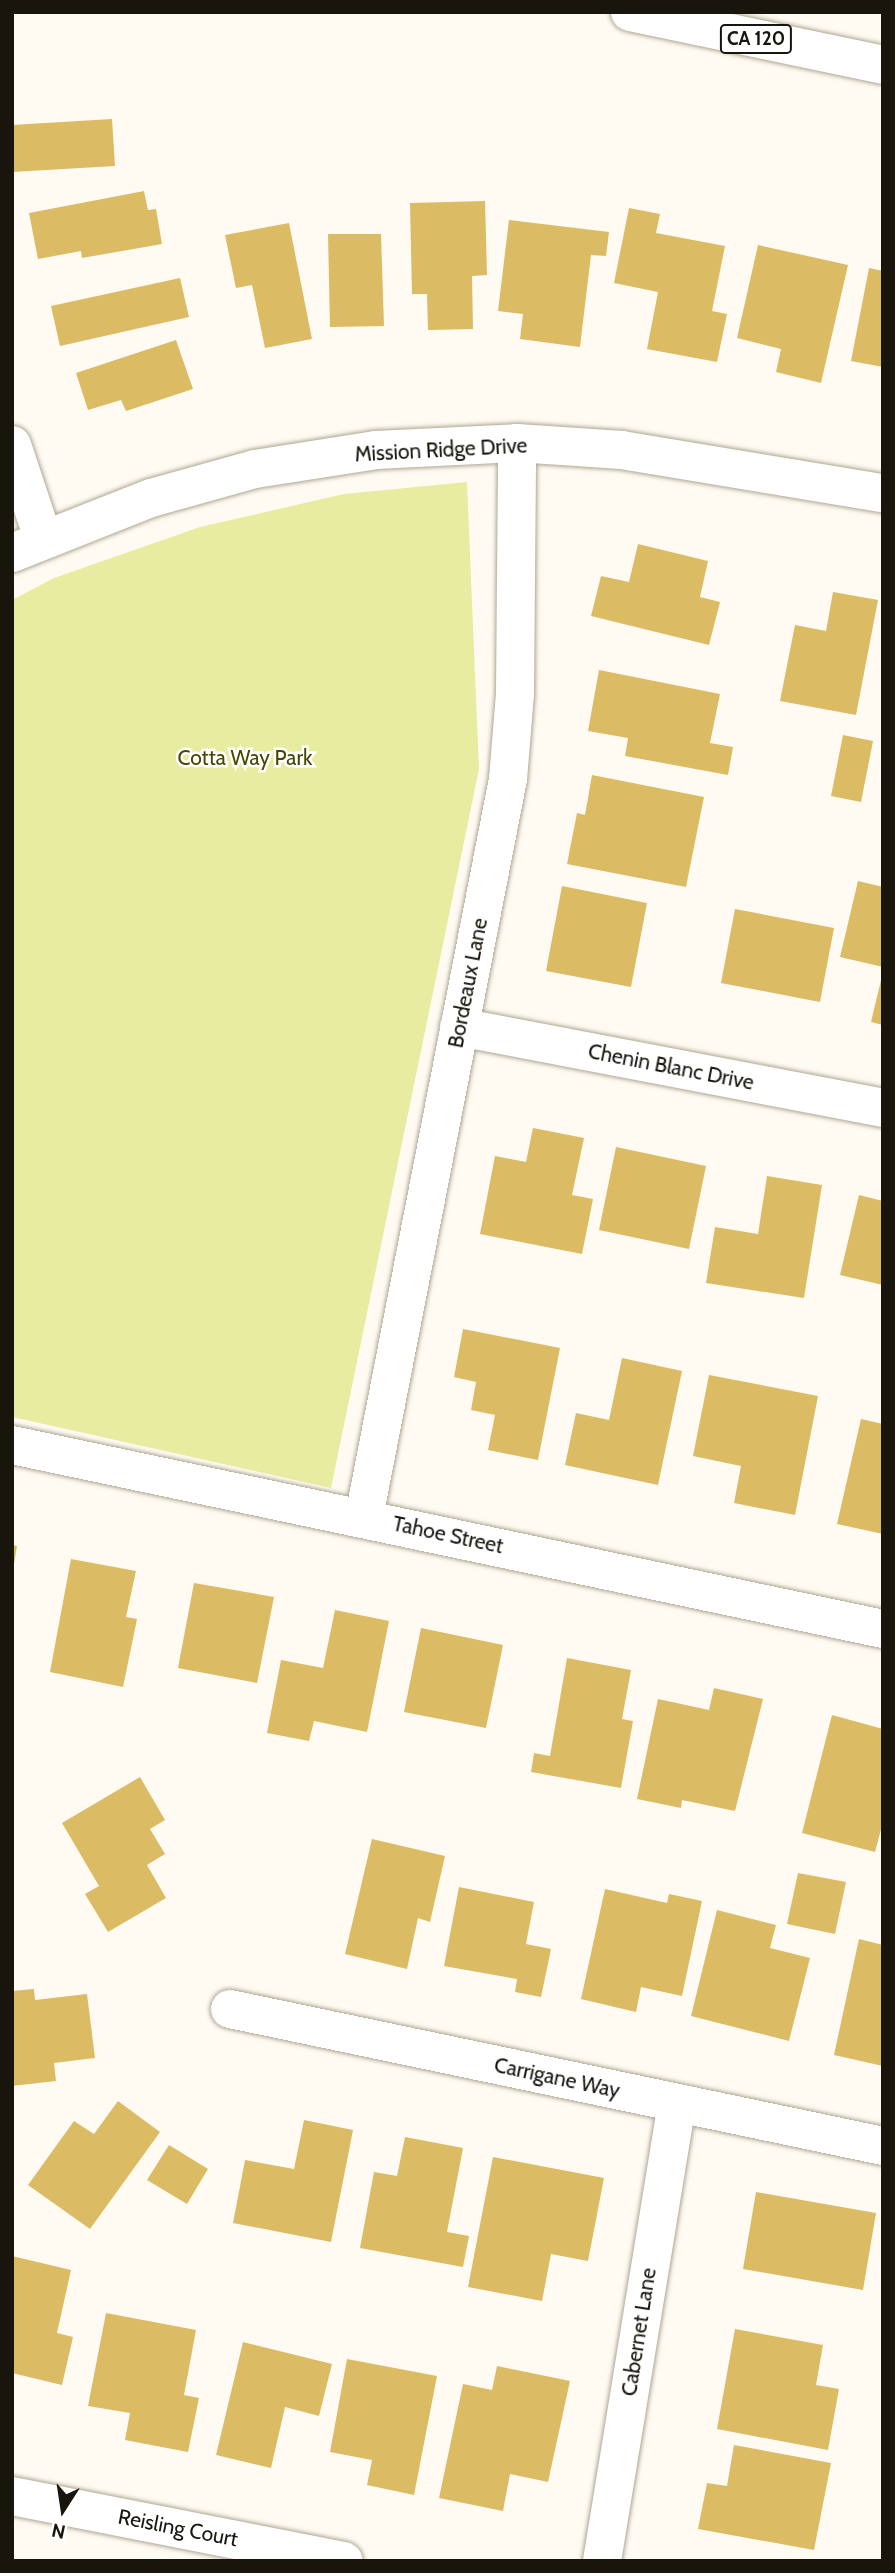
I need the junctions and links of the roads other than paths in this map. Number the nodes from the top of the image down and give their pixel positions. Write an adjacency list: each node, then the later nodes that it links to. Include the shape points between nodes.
1 (630, 12): 2 (main road, CA 120)
2 (883, 65)
3 (517, 443): 5 (main road, Mission Ridge Drive, via 622,450); 6 (main road, Mission Ridge Drive, via 376,450 255,469 151,498); 7 (main road, Bordeaux Lane, via 515,693 508,779)
4 (12, 445): 6 (main road)
5 (883, 493)
6 (28, 546)
7 (459, 1027): 8 (main road, Chenin Blanc Drive); 10 (main road, Bordeaux Lane)
8 (883, 1108)
9 (12, 1445): 10 (main road, Tahoe Street)
10 (364, 1517): 11 (main road, Tahoe Street)
11 (883, 1629)
12 (230, 2009): 13 (main road, Carrigane Way)
13 (677, 2103): 14 (main road, Carrigane Way); 17 (main road, Cabernet Lane)
14 (883, 2146)
15 (12, 2496): 16 (main road, Reisling Court)
16 (344, 2561)
17 (602, 2561)

